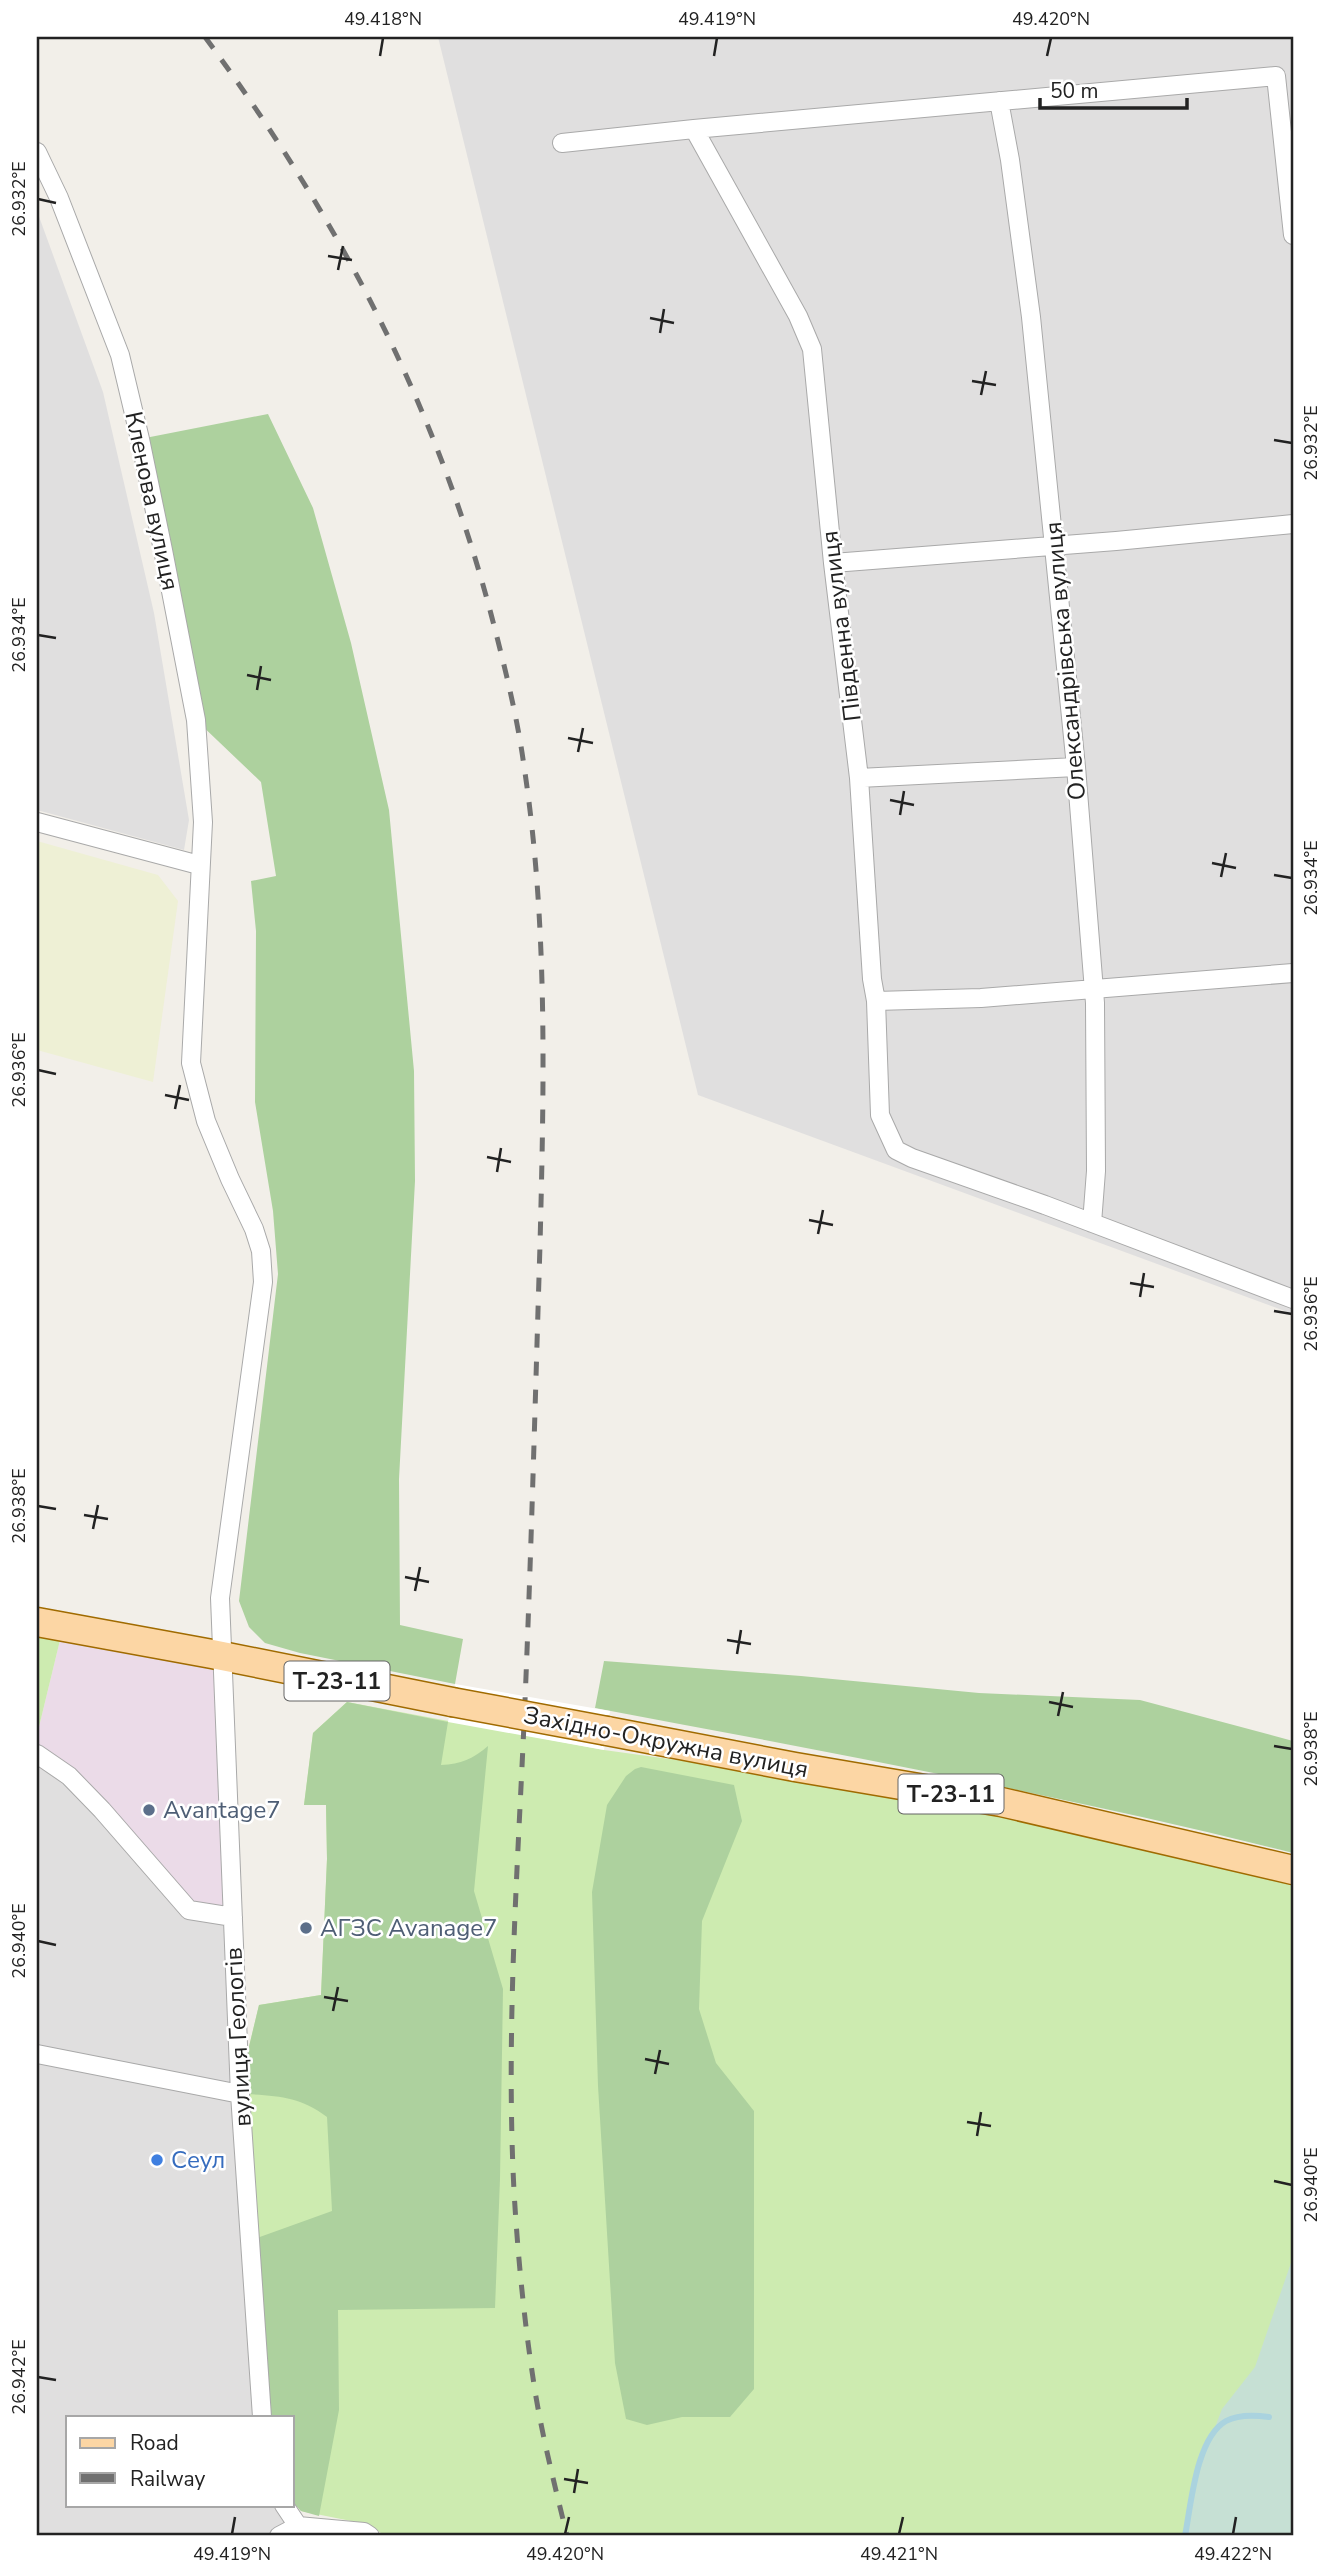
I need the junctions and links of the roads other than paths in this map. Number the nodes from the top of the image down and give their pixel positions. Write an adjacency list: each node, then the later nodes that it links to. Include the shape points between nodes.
1 (999, 101): 2 (street); 5 (street, via 1276,76); 7 (street, Олександрівська вулиця, via 1031,317)
2 (694, 128): 3 (street); 8 (street, Південна вулиця, via 812,349)
3 (562, 143)
4 (37, 152): 12 (street, Кленова вулиця, via 120,355 141,439 196,720 203,822)
5 (1293, 235)
6 (1293, 524): 7 (street)
7 (1054, 546): 8 (street); 9 (street, Олександрівська вулиця)
8 (833, 562): 10 (street, Південна вулиця)
9 (1076, 767): 10 (street); 14 (street, Олександрівська вулиця)
10 (859, 778): 15 (street, Південна вулиця)
11 (37, 822): 12 (street)
12 (199, 865): 19 (street, Кленова вулиця, via 191,1063 206,1121 254,1229 263,1282 220,1598)
13 (1293, 973): 14 (street)
14 (1093, 988): 15 (street); 16 (street, Олександрівська вулиця, via 1097,1171)
15 (876, 1001): 16 (street, Південна вулиця, via 880,1115 896,1150)
16 (1092, 1223): 17 (street)
17 (1293, 1299)
18 (37, 1622): 19 (main road, Західно-Окружна вулиця / Т-23-11)
19 (223, 1656): 21 (main road, Західно-Окружна вулиця / Т-23-11, bridge, via 795,1767 1002,1802); 22 (street, вулиця Геологів)
20 (37, 1754): 22 (street, via 69,1776 189,1910)
21 (1293, 1870)
22 (233, 1916): 24 (street, вулиця Геологів)
23 (37, 2054): 24 (street)
24 (240, 2094): 25 (street, вулиця Геологів)
25 (261, 2416)
26 (285, 2506): 27 (street)
27 (298, 2526): 28 (street); 29 (street)
28 (366, 2535)
29 (279, 2536)

